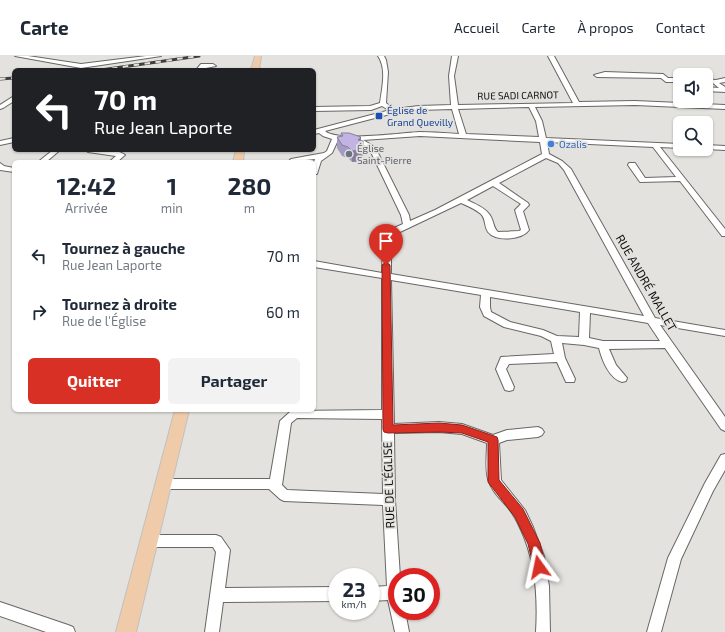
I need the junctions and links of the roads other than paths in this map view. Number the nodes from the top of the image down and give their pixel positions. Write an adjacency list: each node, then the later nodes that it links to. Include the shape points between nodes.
1 (18, 56): 2 (street, via 81,66)
2 (158, 56)
3 (258, 56): 9 (main road)
4 (381, 56): 18 (street, via 384,60)
5 (455, 56): 23 (street, via 451,68)
6 (551, 56): 19 (street)
7 (213, 66): 8 (street)
8 (200, 68)
9 (255, 68)
10 (597, 75): 11 (street, via 663,76 666,80)
11 (673, 80)
12 (725, 80): 14 (street)
13 (713, 82): 14 (street)
14 (717, 82): 16 (street)
15 (713, 89): 16 (street)
16 (725, 90)
17 (12, 99): 22 (street)
18 (384, 104): 25 (street, via 371,108); 26 (street)
19 (576, 104): 20 (street, RUE SADI CARNOT); 21 (street, RUE SADI CARNOT)
20 (531, 105): 23 (street, RUE SADI CARNOT); 33 (street, via 539,121)
21 (725, 106)
22 (1, 107): 24 (street)
23 (454, 107): 26 (street, RUE SADI CARNOT); 29 (street)
24 (12, 108)
25 (316, 109)
26 (394, 111): 27 (street, RUE SADI CARNOT)
27 (321, 131): 28 (street, RUE SADI CARNOT); 30 (street)
28 (316, 132)
29 (463, 136): 31 (street, via 420,134); 33 (street)
30 (336, 138): 31 (street); 41 (street, via 330,152)
31 (356, 139): 53 (street, via 372,147 405,215)
32 (12, 140): 34 (street)
33 (543, 140): 35 (street); 42 (street)
34 (0, 143)
35 (654, 144): 36 (street); 50 (street)
36 (673, 145)
37 (713, 147): 38 (street)
38 (725, 148)
39 (54, 152): 43 (street)
40 (105, 152): 44 (street, via 122,154)
41 (325, 155): 45 (street); 48 (street, via 318,160)
42 (546, 155): 51 (street); 59 (street, RUE ANDRÉ MALLET, via 567,169)
43 (44, 160)
44 (115, 160)
45 (293, 160)
46 (0, 165): 49 (street, via 1,168)
47 (632, 165): 50 (street, via 643,180)
48 (316, 166)
49 (12, 170)
50 (680, 180): 54 (street)
51 (494, 182): 52 (street); 52 (street, via 524,203 520,209 524,232 492,232 485,213)
52 (462, 199): 53 (street)
53 (407, 225): 56 (street, RUE DE L'ÉGLISE, via 387,240)
54 (725, 234)
55 (316, 264): 56 (street)
56 (386, 277): 57 (street); 70 (street, RUE DE L'ÉGLISE)
57 (486, 293): 58 (street); 61 (street, via 487,314 507,325)
58 (585, 310): 59 (street); 62 (street)
59 (651, 320): 60 (street); 63 (street, RUE ANDRÉ MALLET)
60 (725, 333)
61 (556, 339): 62 (street); 65 (street)
62 (584, 341): 64 (street)
63 (668, 344): 64 (street); 71 (street, RUE ANDRÉ MALLET)
64 (603, 345): 67 (street)
65 (560, 358): 66 (street); 68 (street, via 505,360 501,369)
66 (570, 378)
67 (622, 378)
68 (509, 387)
69 (182, 412): 76 (main road)
70 (388, 415): 72 (street, RUE DE L'ÉGLISE); 77 (street, via 295,414 286,421)
71 (725, 426)
72 (388, 429): 74 (street, via 462,429); 78 (street, RUE DE L'ÉGLISE)
73 (538, 432): 74 (street)
74 (493, 440): 89 (street, via 494,482 519,513 534,543 542,580)
75 (725, 459): 90 (street, via 675,558)
76 (164, 484): 77 (street, via 271,484); 79 (main road)
77 (275, 488): 78 (street, via 284,496)
78 (389, 500): 80 (street, RUE DE L'ÉGLISE)
79 (150, 541): 82 (street, via 216,541 223,550); 86 (main road)
80 (393, 568)
81 (328, 594): 82 (street)
82 (217, 596): 87 (street)
83 (0, 609): 85 (street)
84 (400, 620): 88 (street)
85 (68, 632)
86 (126, 632)
87 (212, 632)
88 (402, 632)
89 (543, 632)
90 (654, 632)

